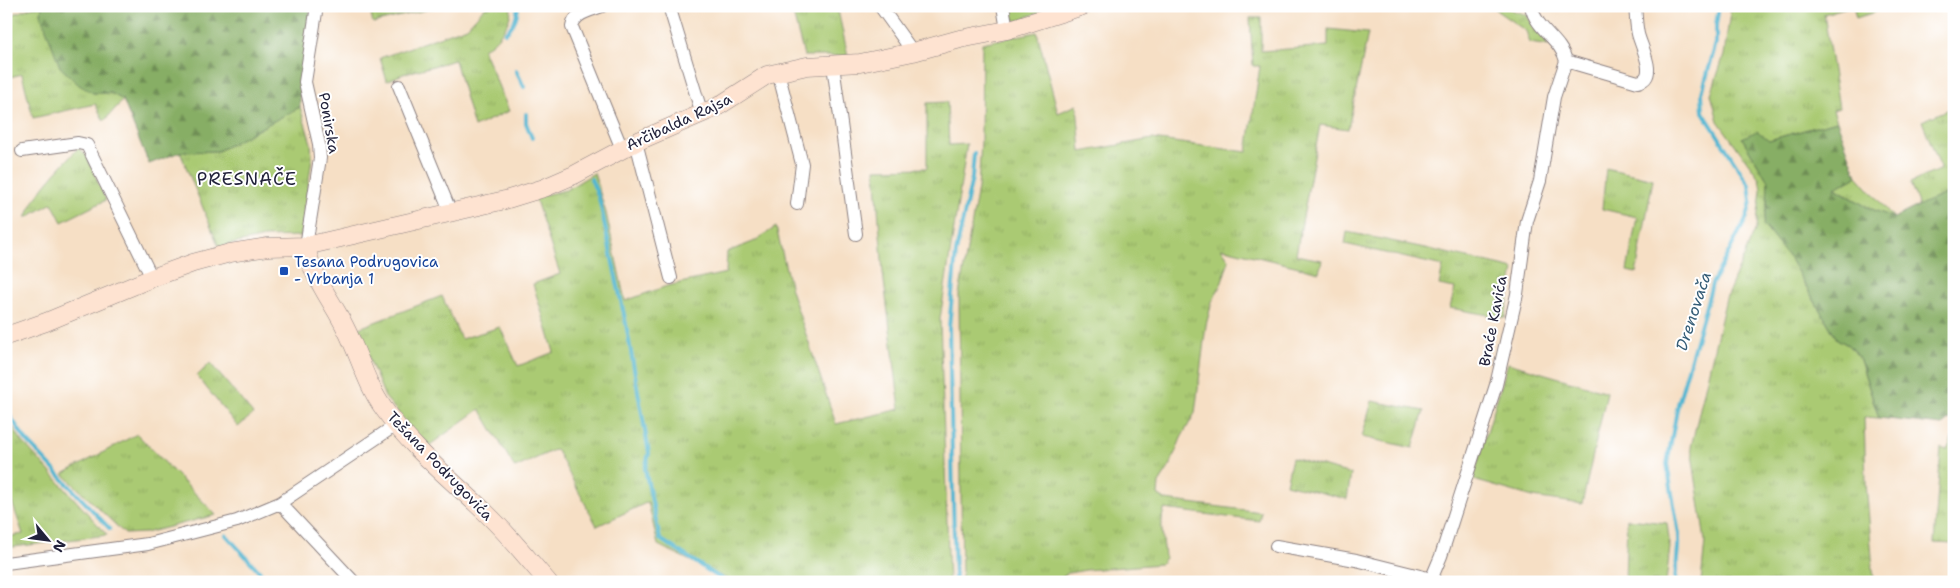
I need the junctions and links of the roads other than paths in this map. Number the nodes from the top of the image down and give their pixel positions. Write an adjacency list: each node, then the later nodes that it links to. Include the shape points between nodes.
1 (317, 6): 21 (street, Ponirska, via 306,82 320,158)
2 (602, 6): 16 (street, via 579,15 572,27)
3 (669, 6): 15 (street)
4 (880, 6): 10 (street)
5 (1003, 6): 9 (street)
6 (1083, 6): 9 (street, Arčibalda Rajsa)
7 (1531, 6): 11 (street, via 1535,20 1562,51)
8 (1635, 6): 11 (street, via 1638,33 1648,65 1644,80 1638,82)
9 (1007, 30): 10 (street, Arčibalda Rajsa, via 960,38)
10 (913, 52): 12 (street, Arčibalda Rajsa)
11 (1566, 62): 29 (street, Braće Kavića, via 1554,97 1540,181 1526,221 1517,294 1496,386)
12 (833, 65): 13 (street, Arčibalda Rajsa); 20 (street)
13 (778, 72): 15 (street, Arčibalda Rajsa); 18 (street, via 802,164)
14 (399, 86): 19 (street)
15 (702, 114): 16 (street, Arčibalda Rajsa)
16 (629, 146): 19 (street, Arčibalda Rajsa, via 574,176 544,188); 23 (street)
17 (22, 151): 22 (street, via 78,142 87,145)
18 (797, 204)
19 (451, 212): 21 (street, Arčibalda Rajsa)
20 (856, 234)
21 (306, 246): 22 (street, via 230,253); 25 (street, Tešana Podrugovića, via 310,264 354,344 370,385)
22 (152, 278): 24 (street)
23 (671, 278)
24 (6, 336)
25 (396, 425): 26 (street); 31 (street, Tešana Podrugovića, via 489,516)
26 (280, 503): 28 (street, via 237,521 148,544); 30 (street)
27 (1276, 546): 29 (street, via 1356,560)
28 (6, 563)
29 (1431, 580)
30 (354, 582)
31 (548, 582)

